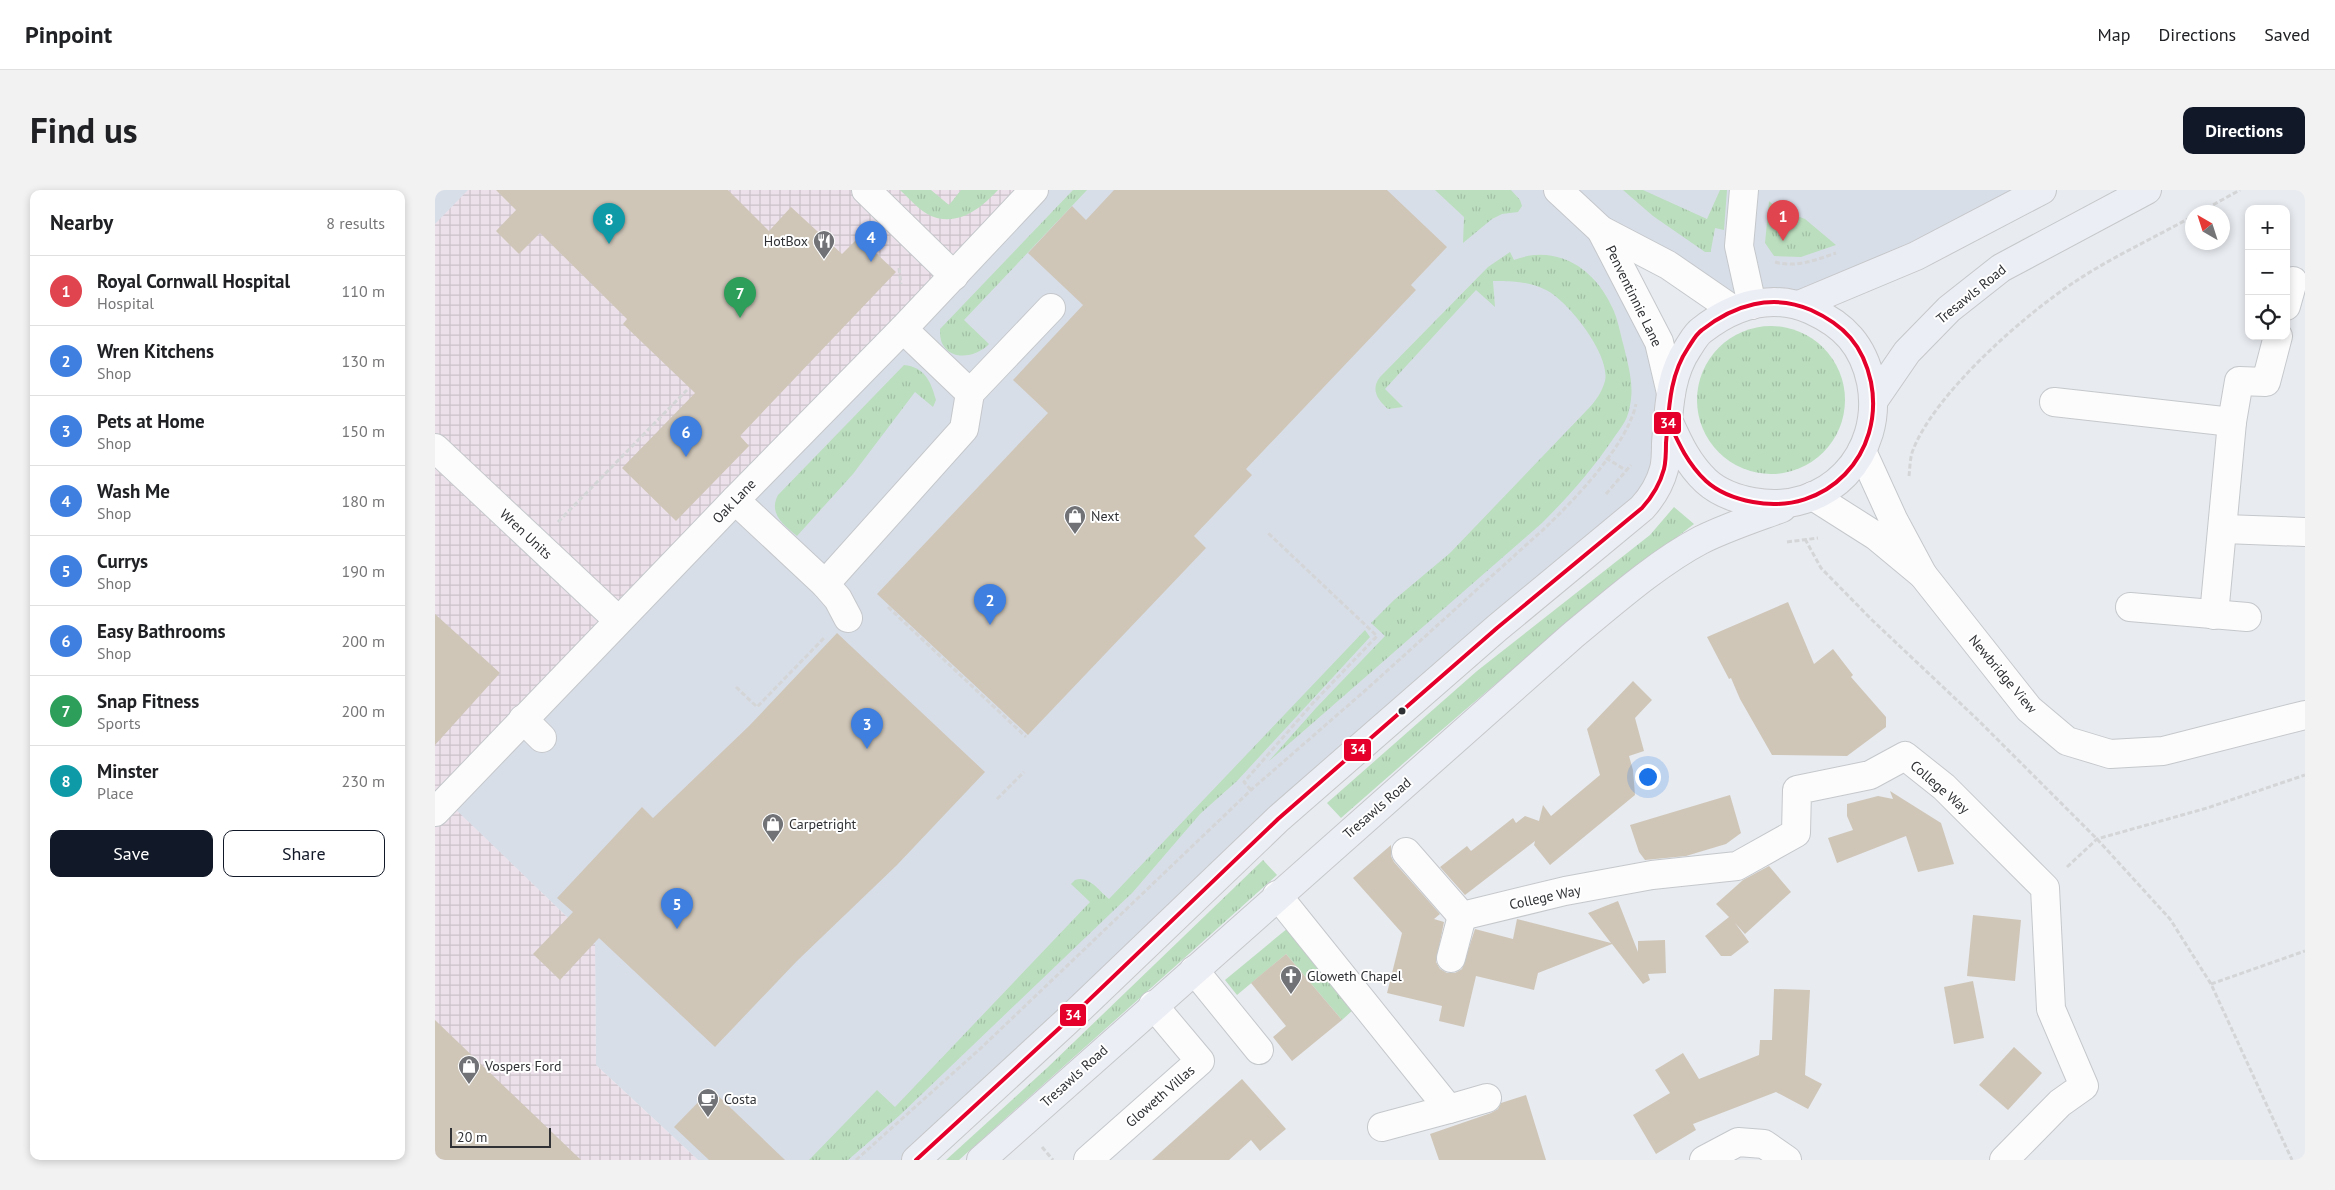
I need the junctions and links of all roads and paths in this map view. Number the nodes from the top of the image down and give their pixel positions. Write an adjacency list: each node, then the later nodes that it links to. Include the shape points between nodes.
1 (866, 190): 14 (street)
2 (1033, 190): 14 (street, Oak Lane)
3 (1558, 190): 10 (street, Penventinnie Lane)
4 (1744, 190): 17 (street, via 1739,246)
5 (2042, 190): 16 (highway, via 1916,256)
6 (2147, 190): 25 (highway, Tresawls Road, via 2001,268 1949,309 1907,352)
7 (2241, 190): 8 (path)
8 (2213, 205)
9 (2185, 220): 31 (path, via 2076,281 2012,330 1931,416 1913,450)
10 (1601, 230): 17 (street, Penventinnie Lane); 22 (street, Penventinnie Lane, via 1659,342)
11 (1842, 250): 12 (path, via 1804,263 1782,264)
12 (1766, 259)
13 (898, 262): 15 (path)
14 (954, 276): 19 (street, Oak Lane)
15 (901, 286)
16 (1799, 305): 17 (highway, via 1777,302); 25 (highway, via 1829,318 1850,335 1868,368)
17 (1742, 307): 22 (highway, via 1700,331 1679,361)
18 (1051, 308): 23 (street)
19 (903, 329): 23 (street); 33 (street, Oak Lane)
20 (2277, 340): 28 (street, via 2265,382 2239,381)
21 (687, 390): 34 (path)
22 (1671, 392): 27 (highway)
23 (970, 393): 42 (street, via 964,429)
24 (1637, 396): 56 (path, via 1630,425 1570,504 1419,643)
25 (1874, 400): 30 (highway, via 1873,418)
26 (2054, 402): 28 (street)
27 (1668, 420): 32 (highway, via 1685,456 1707,482 1736,499 1769,505); 75 (highway, via 1664,468 1653,496 1642,508 1497,628 1278,819)
28 (2232, 422): 35 (street)
29 (435, 448): 48 (street, Wren Units)
30 (1862, 451): 32 (highway, via 1847,472 1827,490); 41 (street, Newbridge View)
31 (1908, 477)
32 (1808, 498): 41 (street, Newbridge View, via 1876,536); 62 (highway, Tresawls Road, via 1725,528 1700,541 1638,584 1572,636)
33 (735, 500): 42 (street); 48 (street, Oak Lane)
34 (557, 523)
35 (2224, 529): 36 (street); 45 (street)
36 (2305, 532)
37 (1269, 533): 56 (path, via 1377,636 1244,782)
38 (1805, 538): 39 (path); 40 (path); 59 (path, via 1821,568)
39 (1821, 538)
40 (1782, 543)
41 (1923, 575): 50 (street, Newbridge View, via 2029,709 2067,741 2110,754 2163,750)
42 (825, 584): 47 (street)
43 (888, 607): 53 (path)
44 (2130, 607): 45 (street)
45 (2214, 615): 46 (street)
46 (2247, 617)
47 (849, 618): 49 (path, via 830,632 757,707)
48 (618, 620): 51 (street, Oak Lane)
49 (736, 688)
50 (2305, 715)
51 (523, 719): 52 (street); 58 (street, Oak Lane)
52 (542, 738)
53 (1026, 738)
54 (1024, 772): 57 (path)
55 (2305, 775): 59 (path, via 2207,808)
56 (1251, 790): 74 (path, via 981,1048)
57 (997, 799)
58 (435, 812)
59 (2097, 839): 61 (path); 67 (path, via 2170,919)
60 (1406, 852): 63 (street)
61 (2045, 888): 63 (street, College Way, via 1944,787 1905,756 1870,776 1797,790 1795,833 1737,866 1652,875); 81 (street, via 2051,1009 2083,1086 2060,1103)
62 (1277, 895): 66 (highway, Tresawls Road); 71 (street)
63 (1462, 916): 65 (street)
64 (2305, 951): 67 (path)
65 (1451, 958)
66 (1194, 970): 68 (highway, Tresawls Road); 69 (street)
67 (2211, 984): 82 (path)
68 (1153, 1006): 76 (highway, Tresawls Road); 78 (street, Gloweth Villas, via 1201,1061)
69 (1259, 1050)
70 (1487, 1098): 71 (street)
71 (1449, 1109): 72 (street)
72 (1382, 1127)
73 (1046, 1152): 77 (path)
74 (856, 1160)
75 (916, 1160)
76 (981, 1160)
77 (1053, 1160)
78 (1088, 1160)
79 (1704, 1160): 80 (street, via 1738,1142 1764,1144)
80 (1787, 1160)
81 (2003, 1160)
82 (2292, 1160)

